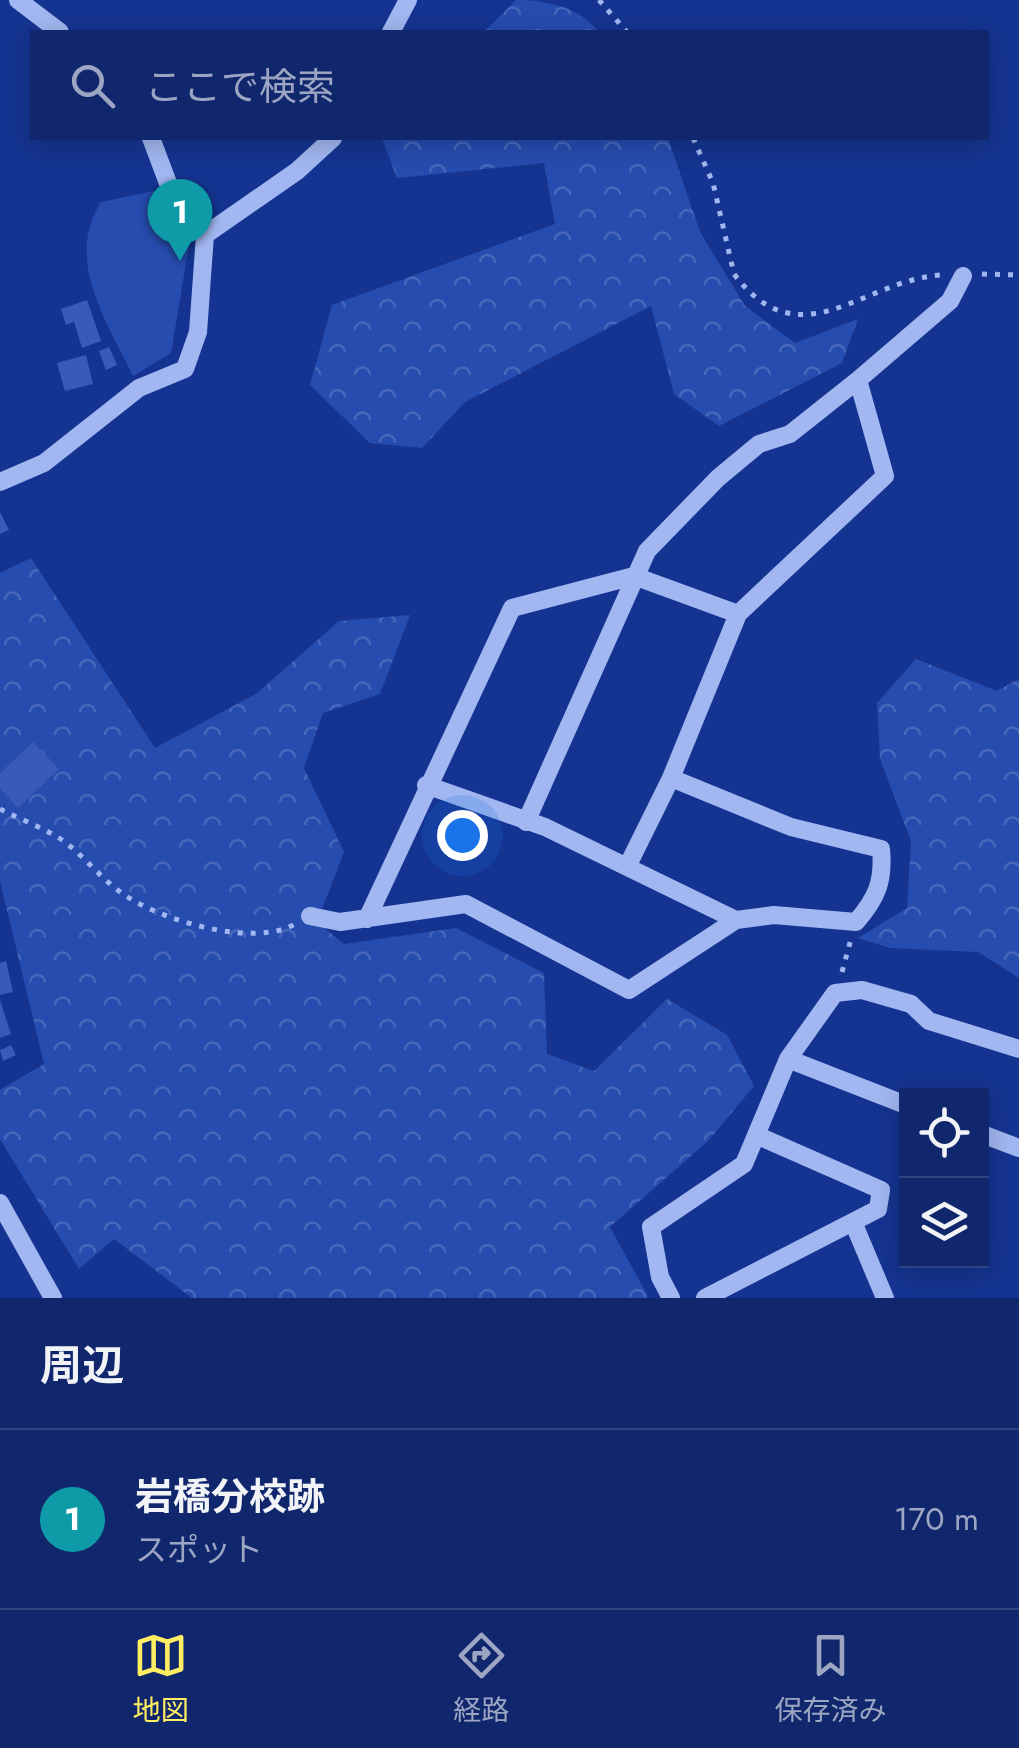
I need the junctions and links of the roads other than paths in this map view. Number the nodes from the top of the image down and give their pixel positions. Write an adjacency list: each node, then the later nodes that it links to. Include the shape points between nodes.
1 (18, 0): 3 (street)
2 (408, 0): 4 (street)
3 (57, 30)
4 (392, 30)
5 (153, 140): 7 (street, via 178,207)
6 (331, 140): 7 (street)
7 (204, 235): 10 (street, via 198,332 186,369 139,388 44,462)
8 (964, 276): 9 (street, via 950,301)
9 (858, 380): 11 (street, via 790,434 759,444 718,478 647,552); 12 (street, via 885,476)
10 (0, 482)
11 (634, 576): 12 (street); 14 (street, via 512,608); 15 (street)
12 (738, 614): 13 (street)
13 (671, 778): 16 (street); 19 (street, via 791,827 882,849 877,898 856,922 774,914)
14 (426, 785): 15 (street); 18 (street)
15 (526, 822): 16 (street)
16 (628, 865): 19 (street)
17 (310, 916): 18 (street)
18 (367, 919): 19 (street, via 466,904 629,990)
19 (736, 920)
20 (1019, 1049): 21 (street, via 929,1021 911,1004 862,990 835,993)
21 (788, 1059): 22 (street); 23 (street)
22 (899, 1101)
23 (756, 1136): 27 (street, via 881,1190 878,1209); 29 (street, via 744,1164 651,1227 660,1277)
24 (989, 1137): 25 (street)
25 (1019, 1148)
26 (0, 1203): 28 (street)
27 (853, 1222): 30 (street); 31 (street)
28 (54, 1298)
29 (672, 1298)
30 (705, 1298)
31 (885, 1298)

